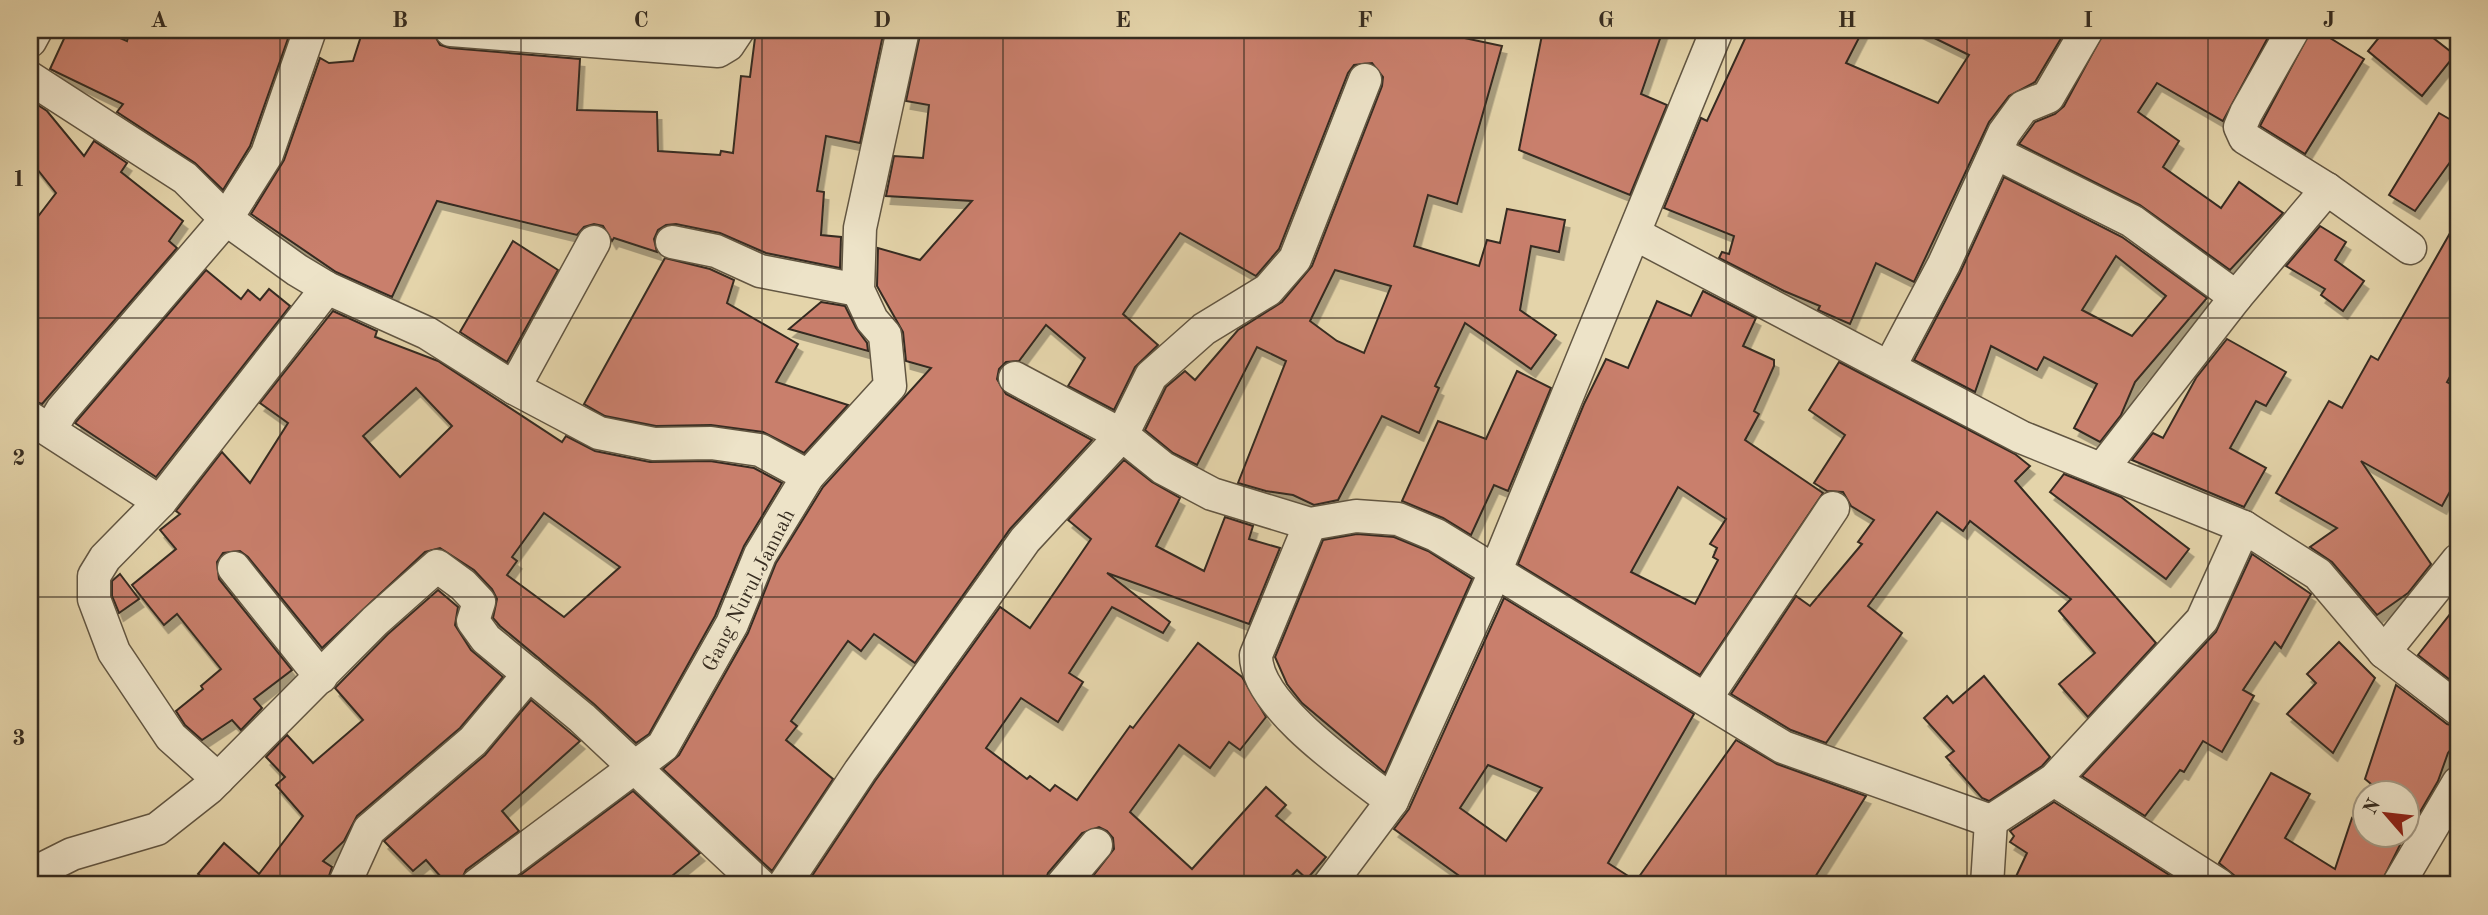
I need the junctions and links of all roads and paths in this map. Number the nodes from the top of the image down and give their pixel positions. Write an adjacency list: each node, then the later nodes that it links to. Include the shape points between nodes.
1 (36, 30): 9 (street)
2 (310, 30): 14 (street, via 267,154)
3 (451, 30): 4 (street, via 718,51)
4 (738, 30)
5 (903, 30): 20 (street, Gang Nurul Jannah, via 860,228)
6 (1717, 30): 15 (street)
7 (2087, 30): 12 (street, via 2048,97 2023,107)
8 (2293, 30): 13 (street, via 2240,127 2245,138)
9 (30, 41)
10 (30, 78): 14 (street, via 184,178)
11 (1365, 80): 26 (street, via 1295,259 1268,290 1204,329 1151,376)
12 (1996, 153): 21 (street, via 2132,221); 22 (street)
13 (2327, 189): 18 (street); 21 (street)
14 (226, 219): 19 (street); 25 (street, via 62,410)
15 (1635, 234): 22 (street); 35 (street)
16 (594, 242): 24 (street)
17 (672, 242): 20 (street, via 716,251 760,271)
18 (2410, 248)
19 (327, 288): 24 (street, via 427,333); 29 (street)
20 (858, 290): 28 (street, Gang Nurul Jannah, via 885,335 890,386)
21 (2236, 297): 27 (street)
22 (1890, 366): 27 (street, via 2021,437)
23 (1016, 379): 26 (street)
24 (514, 388): 28 (street, via 599,433 654,444 711,443 760,450)
25 (40, 424): 29 (street)
26 (1122, 435): 31 (street, via 1163,468 1212,494); 52 (street, via 1025,540)
27 (2102, 469): 32 (street)
28 (808, 476): 41 (street, Gang Nurul Jannah, via 760,555 732,624 689,703 663,746)
29 (160, 502): 42 (street, via 97,569 94,599 114,652 171,737)
30 (1833, 509): 39 (street)
31 (1310, 524): 35 (street, via 1356,516 1398,519 1436,534); 45 (street, via 1256,655 1256,669 1299,729)
32 (2244, 527): 36 (street, via 2318,574); 43 (street, via 2202,620)
33 (2458, 560): 36 (street)
34 (234, 568): 38 (street)
35 (1496, 570): 39 (street); 45 (street)
36 (2384, 652): 40 (street)
37 (529, 674): 38 (street, via 486,639 473,621 479,602 437,566); 41 (street); 49 (street, via 474,741 369,830)
38 (321, 677): 42 (street)
39 (1706, 698): 46 (street, via 1783,747)
40 (2458, 709)
41 (634, 769): 50 (street, Gang Nurul Jannah); 51 (street)
42 (218, 779): 48 (street, via 157,829 72,854)
43 (2054, 780): 46 (street); 56 (street)
44 (2458, 783): 57 (street)
45 (1392, 801): 54 (street)
46 (1991, 821): 55 (street)
47 (1096, 845): 53 (street)
48 (43, 869)
49 (344, 885)
50 (477, 885)
51 (760, 885)
52 (784, 885)
53 (1062, 885)
54 (1328, 885)
55 (1987, 885)
56 (2220, 885)
57 (2398, 885)

